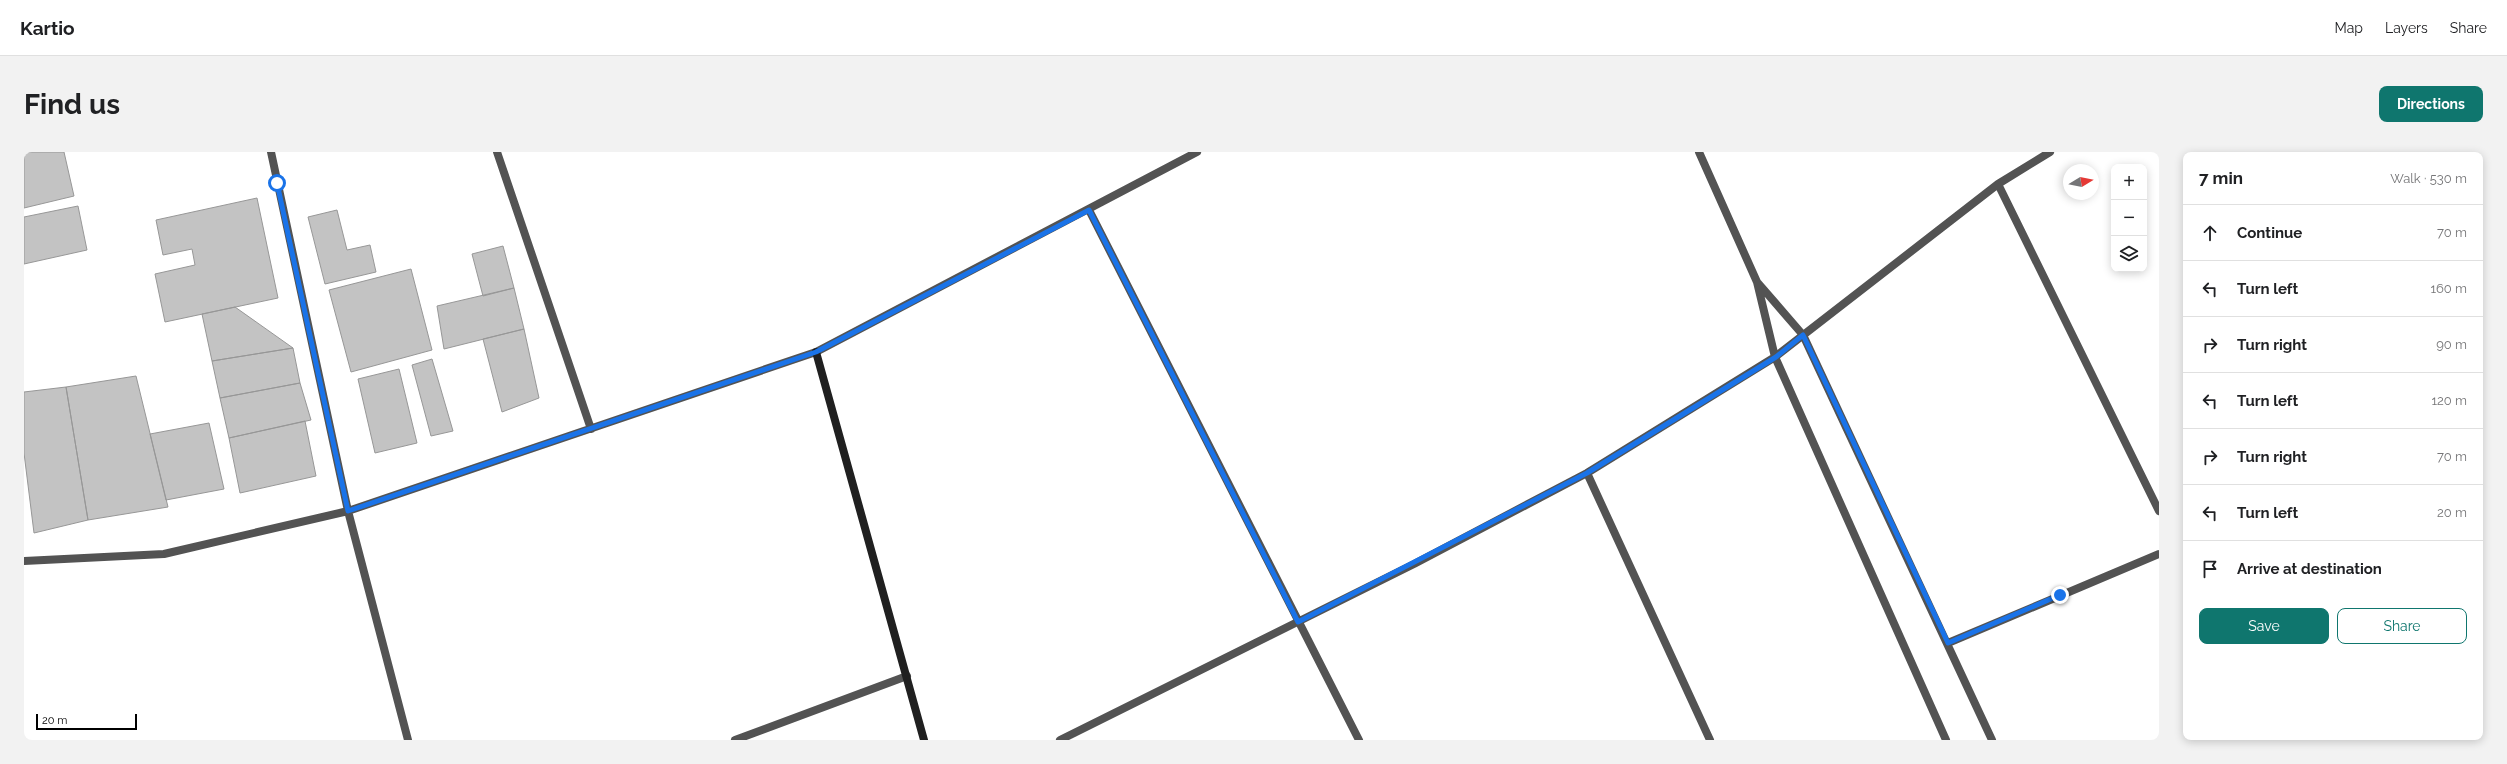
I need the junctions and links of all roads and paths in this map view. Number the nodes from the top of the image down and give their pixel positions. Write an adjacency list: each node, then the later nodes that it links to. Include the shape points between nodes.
1 (271, 152): 14 (street)
2 (497, 152): 12 (street)
3 (1197, 152): 7 (street)
4 (1699, 152): 8 (street)
5 (2050, 152): 6 (street)
6 (1998, 184): 9 (street); 15 (street)
7 (1089, 210): 10 (street); 18 (street)
8 (1757, 282): 9 (street); 11 (street)
9 (1803, 335): 11 (street); 19 (street)
10 (816, 352): 12 (street); 20 (main road)
11 (1776, 357): 13 (street); 27 (street)
12 (591, 428): 14 (street)
13 (1587, 473): 18 (street); 26 (street)
14 (348, 511): 17 (street, via 164,554); 21 (street)
15 (2159, 511)
16 (2159, 554): 19 (street)
17 (24, 561)
18 (1298, 622): 24 (street); 25 (street)
19 (1948, 643): 28 (street)
20 (907, 676): 22 (street); 23 (main road)
21 (408, 740)
22 (735, 740)
23 (924, 740)
24 (1060, 740)
25 (1359, 740)
26 (1710, 740)
27 (1946, 740)
28 (1992, 740)

